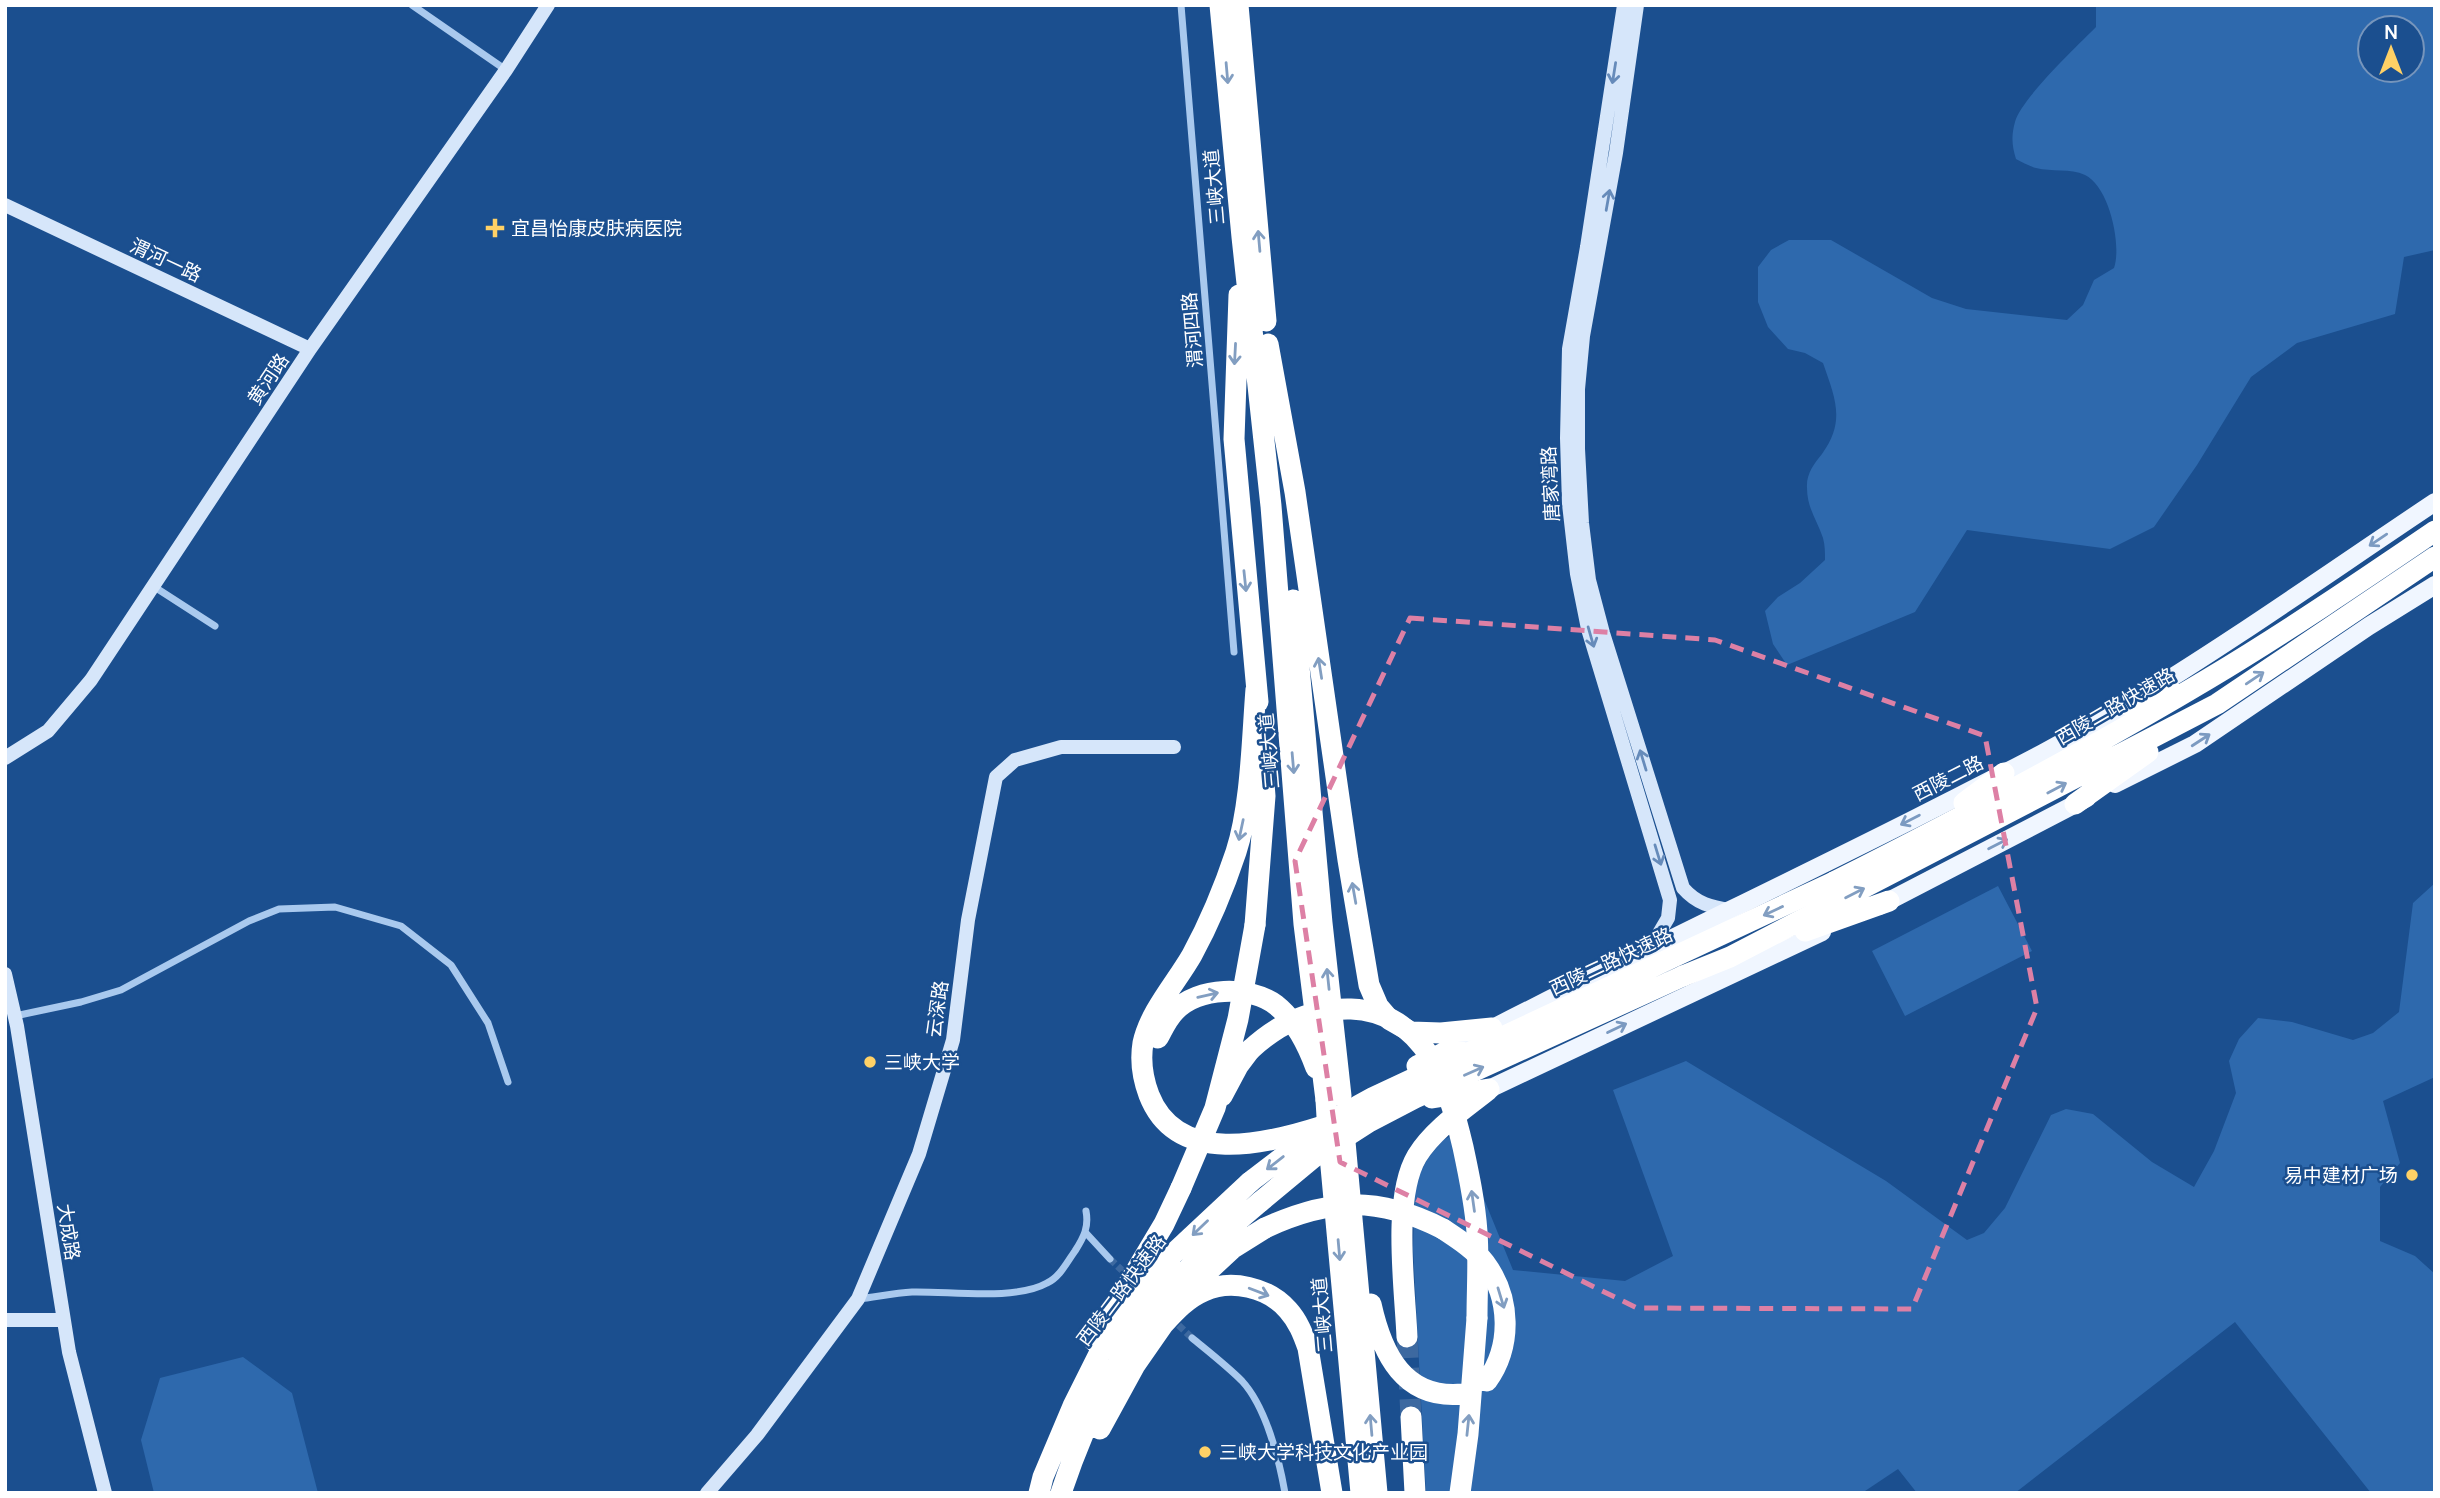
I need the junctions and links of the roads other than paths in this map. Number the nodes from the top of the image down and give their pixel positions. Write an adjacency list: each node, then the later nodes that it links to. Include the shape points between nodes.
1 (412, 5): 8 (street)
2 (548, 5): 8 (main road, 黄河路)
3 (1181, 5): 20 (street, 渭河四路)
4 (1220, 5): 10 (highway, 三峡大道, one-way to 10)
5 (1238, 5): 11 (highway, 三峡大道, one-way to 5)
6 (1624, 5): 32 (main road, 唐家湾路, one-way to 32, via 1569,349 1567,451 1572,537 1588,629 1670,901 1668,918)
7 (1637, 5): 31 (main road, 唐家湾路, one-way to 7, via 1706,906 1683,888 1603,634 1589,580 1582,523 1577,418 1583,336)
8 (506, 69): 12 (main road, 黄河路)
9 (5, 205): 12 (main road, 渭河一路)
10 (1242, 237): 22 (highway, one-way to 22, via 1234,439); 42 (highway, 三峡大道, one-way to 42, via 1271,506 1304,923)
11 (1268, 344): 37 (highway, one-way to 11, via 1411,1032 1390,1020 1369,985 1295,492); 42 (highway, 三峡大道, one-way to 11)
12 (310, 349): 17 (main road, 黄河路)
13 (2435, 502): 24 (main road, 西陵二路, one-way to 24)
14 (2435, 531): 18 (highway)
15 (2435, 557): 18 (highway)
16 (2435, 585): 28 (main road, one-way to 16, via 2195,744)
17 (153, 586): 19 (street); 26 (main road, 黄河路, via 91,680 48,731)
18 (2332, 613): 21 (highway, 西陵二路快速路); 23 (highway, 西陵二路快速路, one-way to 18)
19 (215, 626)
20 (1234, 652)
21 (2209, 678): 24 (highway); 29 (highway, 西陵二路快速路)
22 (1256, 689): 43 (highway, one-way to 43, via 1243,828 1213,913 1143,1043 1144,1084 1165,1121 1185,1136 1239,1146); 44 (highway, bridge, via 1265,796 1255,925)
23 (2217, 704): 28 (highway); 33 (highway, 西陵二路快速路, one-way to 23)
24 (2128, 705): 27 (main road, 西陵二路)
25 (1174, 747): 50 (main road, 云深路, via 1061,747 1015,760 996,777 968,920 953,1040 919,1154)
26 (5, 758)
27 (2004, 773): 29 (highway); 31 (main road, 西陵二路, one-way to 31)
28 (2075, 804): 30 (main road, one-way to 28)
29 (1913, 842): 59 (highway, 西陵二路快速路, one-way to 59, bridge, via 1372,1098 1308,1138 1250,1182 1173,1255 1099,1354)
30 (1888, 901): 33 (highway); 38 (main road, one-way to 30)
31 (1733, 910): 32 (main road, 西陵二路)
32 (1651, 947): 35 (main road, 西陵二路)
33 (1730, 957): 43 (highway, 西陵二路快速路, one-way to 33, bridge)
34 (5, 974): 36 (main road, 大成路)
35 (1546, 1002): 37 (main road, 西陵二路); 38 (main road, via 1525,1023 1523,1032 1532,1049 1556,1052)
36 (10, 1017): 40 (street, via 121,990 279,909 335,907 401,926 451,965 488,1023); 52 (main road, 大成路)
37 (1492, 1028): 39 (main road, 西陵二路)
38 (1584, 1044): 41 (main road)
39 (1456, 1047): 42 (highway, one-way to 42, via 1279,1132 1246,1136 1191,1128 1160,1099 1152,1072 1154,1046 1175,1010 1190,1000 1220,992 1246,993 1274,1004 1292,1022)
40 (508, 1082)
41 (1489, 1089): 43 (highway); 54 (highway, via 1435,1134 1417,1157 1407,1181 1402,1231)
42 (1334, 1098): 45 (highway, 三峡大道, bridge)
43 (1408, 1102): 63 (highway, 西陵二路快速路, bridge, via 1312,1158 1173,1285 1106,1386)
44 (1215, 1108): 59 (highway, bridge, via 1164,1224 1079,1367 1065,1400); 70 (highway, one-way to 44, bridge, via 1476,1318 1477,1231 1457,1124 1427,1051 1396,1022 1368,1012 1339,1009 1294,1019 1250,1050)
45 (1336, 1133): 46 (highway, 三峡大道); 67 (highway, 三峡大道, one-way to 67)
46 (1350, 1181): 57 (highway, via 1383,1347 1397,1370 1417,1385 1446,1396); 68 (highway, 三峡大道, one-way to 46)
47 (1086, 1211): 48 (street)
48 (1086, 1233): 49 (street); 50 (street, via 1055,1279 1029,1290 911,1292)
49 (1110, 1259)
50 (858, 1299): 62 (main road, 云深路, via 757,1435)
51 (5, 1320): 52 (main road)
52 (64, 1320): 61 (main road, 大成路)
53 (1159, 1329): 56 (highway, one-way to 56, bridge, via 1202,1275 1265,1228 1315,1209 1382,1206 1443,1229 1485,1263 1505,1311 1504,1340); 64 (highway, via 1102,1423); 66 (highway, one-way to 66, via 1180,1306 1219,1286 1240,1285 1286,1307 1308,1348)
54 (1406, 1337)
55 (1192, 1338): 65 (street, via 1243,1382 1263,1415)
56 (1488, 1381)
57 (1463, 1394)
58 (1411, 1417): 69 (highway)
59 (1063, 1430): 60 (highway, 西陵二路快速路)
60 (1041, 1485)
61 (105, 1493)
62 (707, 1493)
63 (1061, 1493)
64 (1076, 1493)
65 (1285, 1493)
66 (1332, 1493)
67 (1361, 1493)
68 (1377, 1493)
69 (1415, 1493)
70 (1460, 1493)

